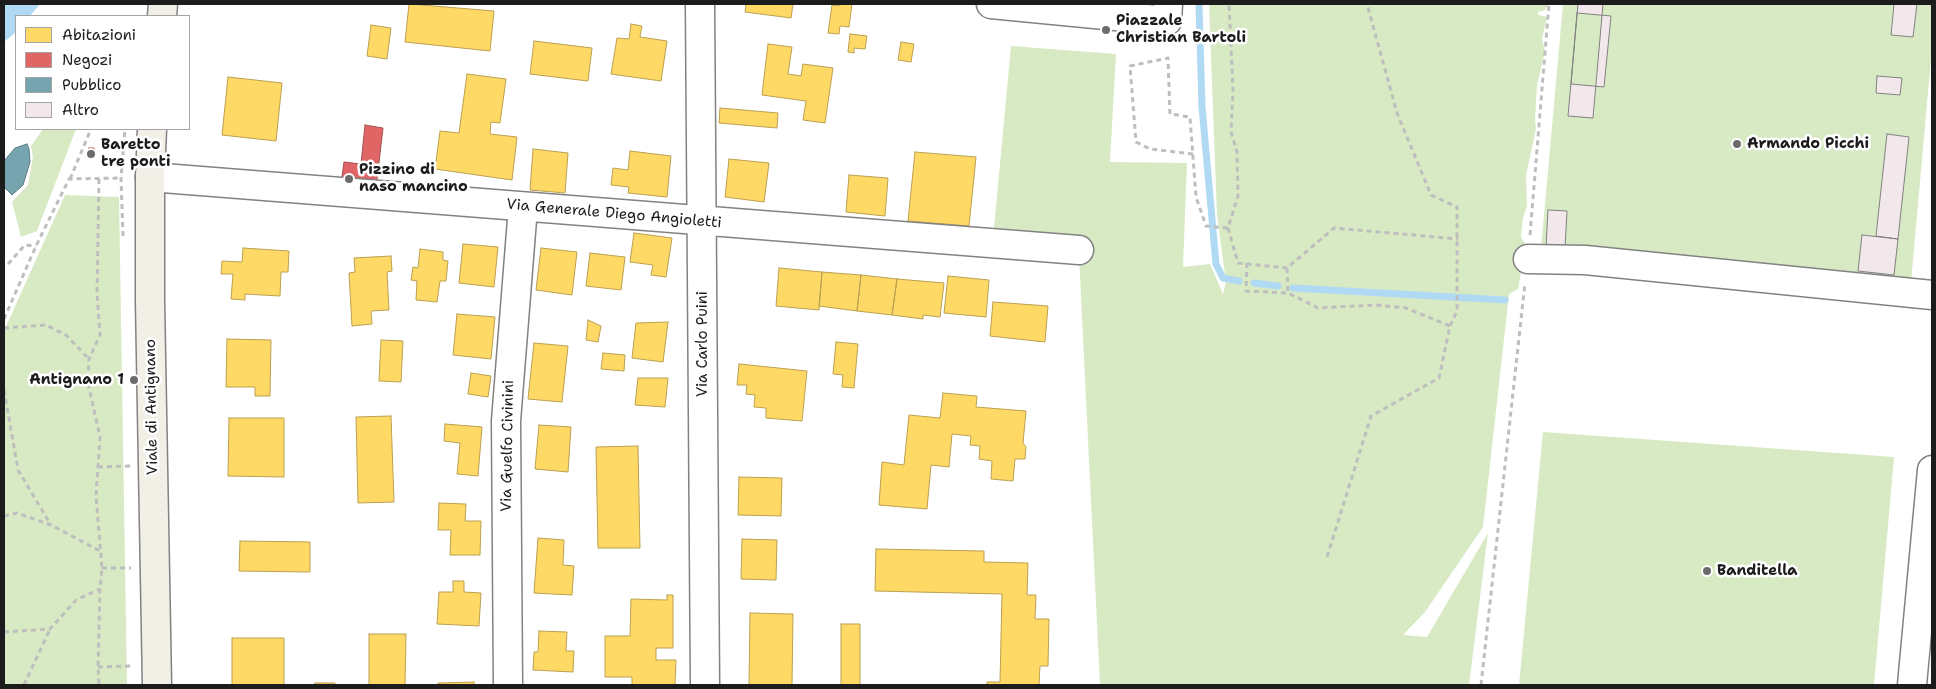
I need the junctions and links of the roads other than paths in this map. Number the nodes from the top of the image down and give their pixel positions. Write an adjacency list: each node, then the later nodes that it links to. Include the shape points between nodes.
1 (700, 4): 7 (street, Via Carlo Puini)
2 (991, 4): 3 (street, via 1167,21)
3 (1168, 4)
4 (152, 130): 5 (main road, Viale di Antignano)
5 (150, 177): 6 (street, Via Generale Diego Angioletti, via 403,189); 12 (main road, Viale di Antignano)
6 (523, 207): 7 (street, Via Generale Diego Angioletti); 13 (street, Via Guelfo Civinini, via 506,421)
7 (702, 222): 8 (street, Via Generale Diego Angioletti); 14 (street, Via Carlo Puini)
8 (1068, 256)
9 (1528, 259): 10 (street, via 1585,260)
10 (1932, 295)
11 (1932, 470): 15 (street)
12 (157, 685)
13 (508, 685)
14 (706, 685)
15 (1912, 685)

